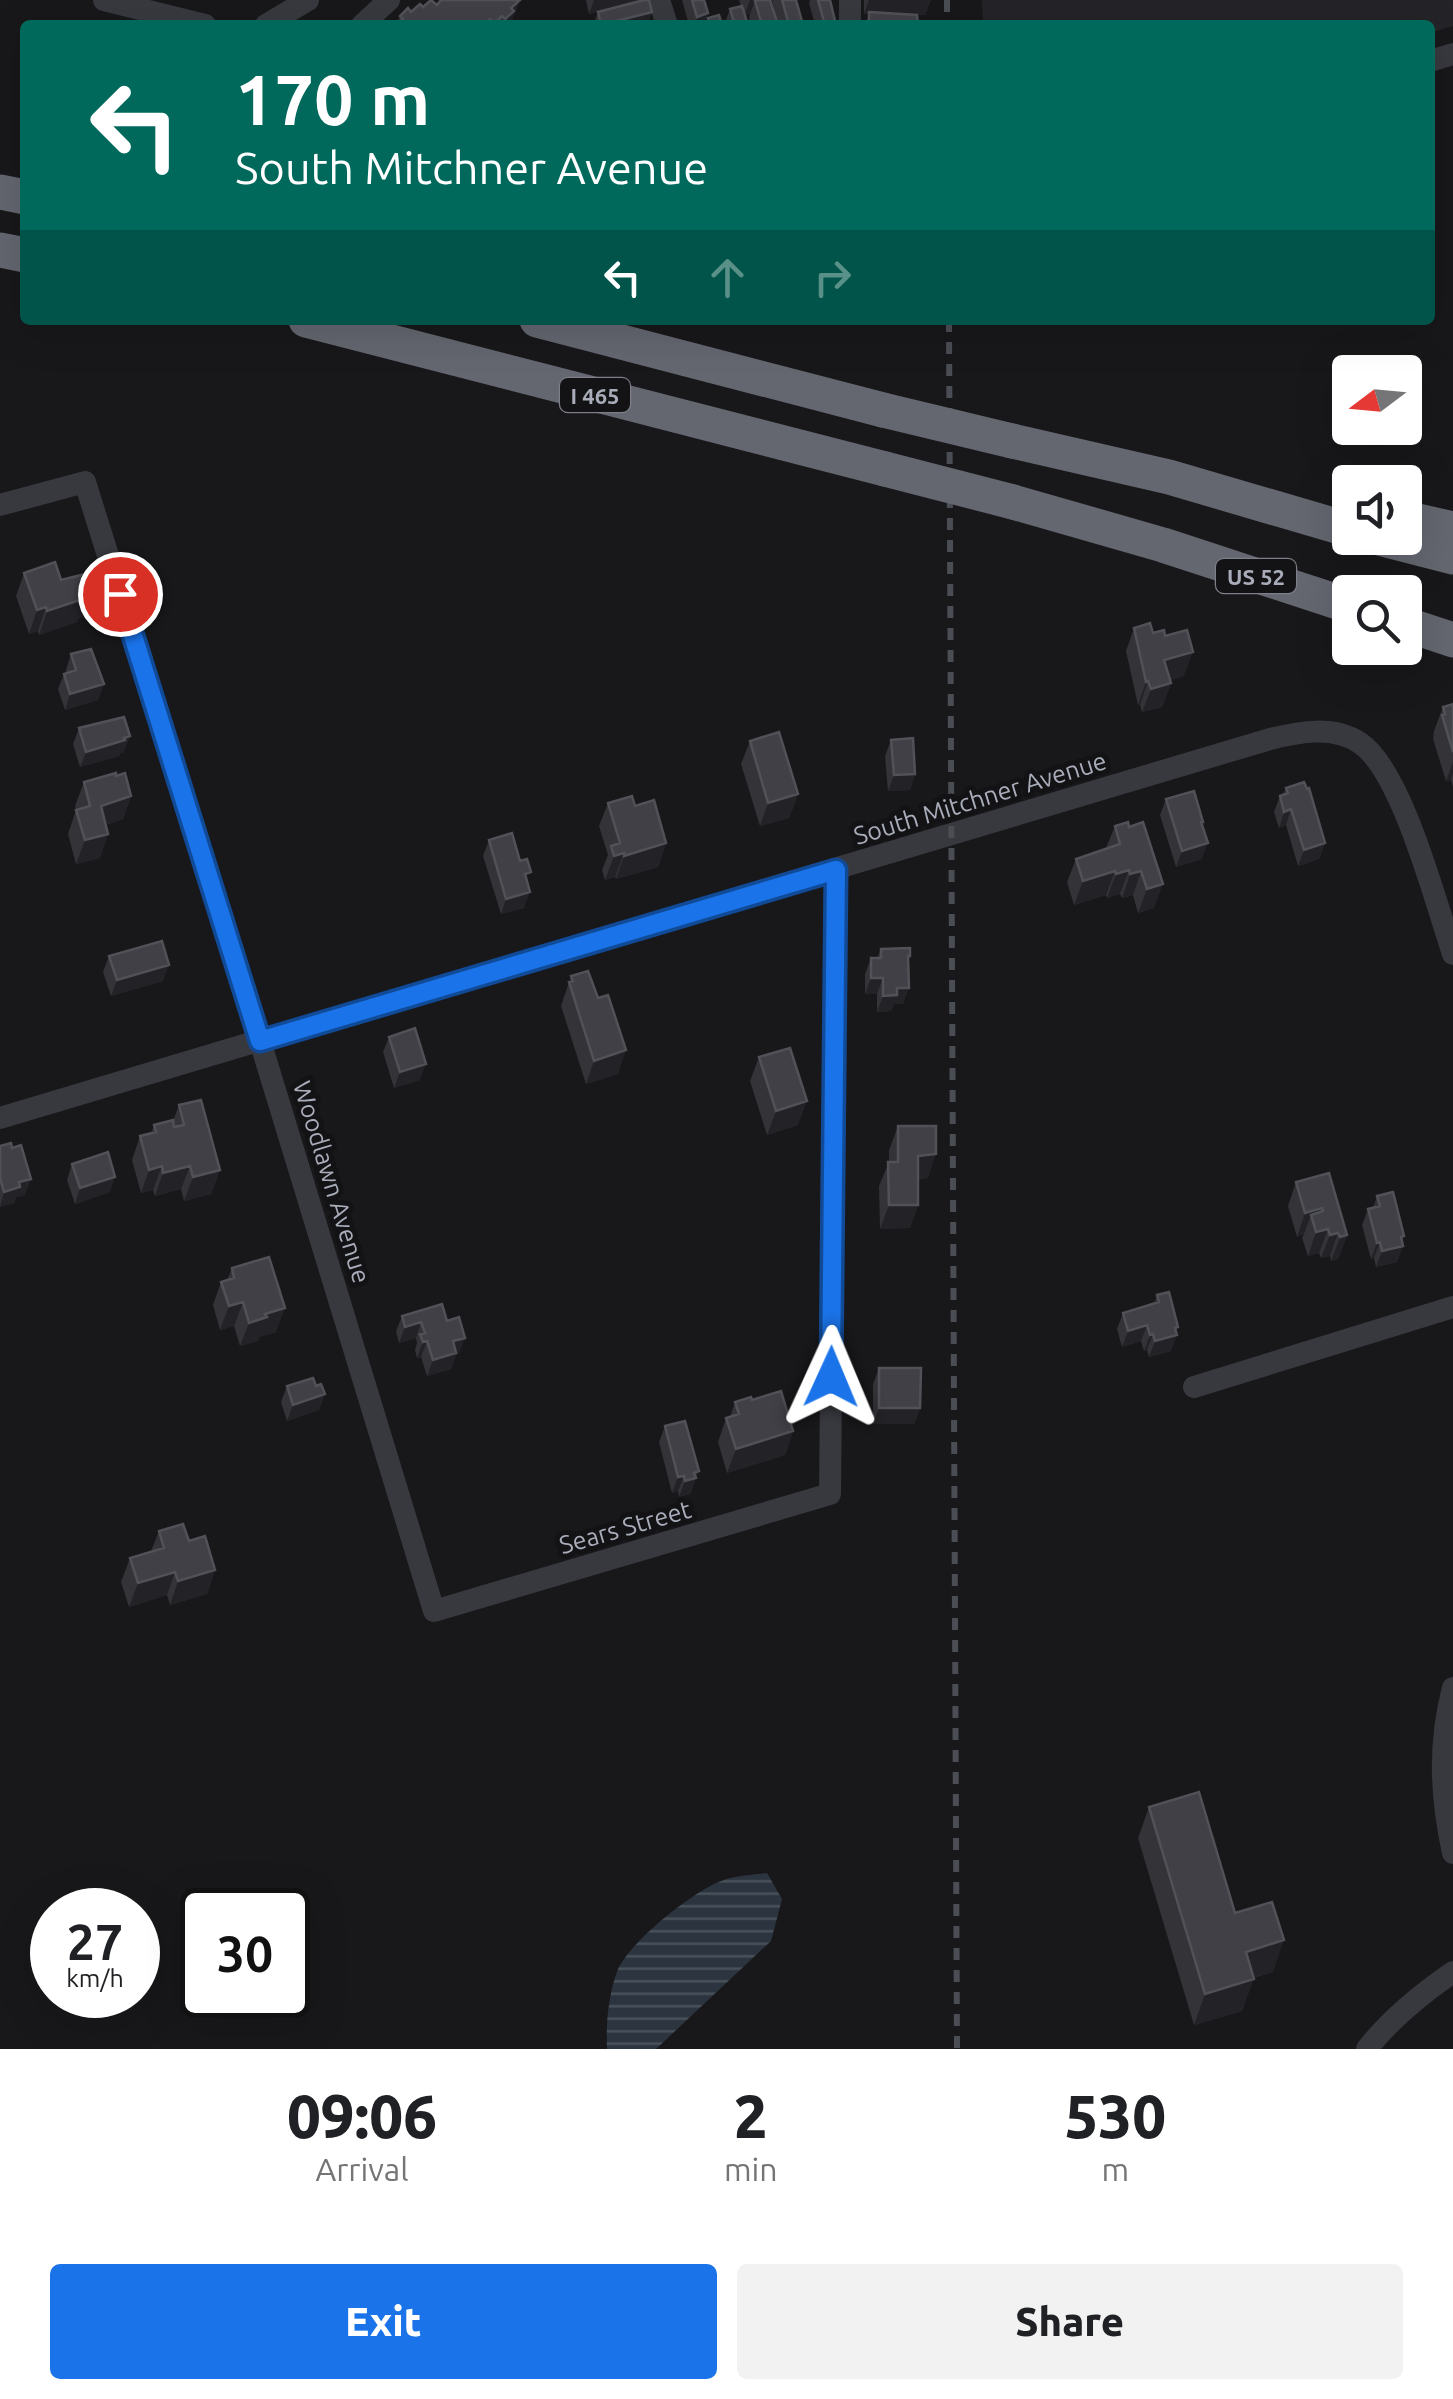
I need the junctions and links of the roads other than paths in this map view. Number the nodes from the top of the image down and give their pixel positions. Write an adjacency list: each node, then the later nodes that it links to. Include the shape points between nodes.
1 (104, 0): 4 (street)
2 (308, 0): 5 (street)
3 (389, 0): 6 (street)
4 (184, 20)
5 (274, 20)
6 (367, 20)
7 (325, 325): 15 (highway, I 465, bridge)
8 (555, 325): 9 (highway, I 465, bridge)
9 (1169, 477): 10 (highway); 13 (highway, I 465)
10 (1332, 500)
11 (0, 505): 26 (street, Woodlawn Avenue, via 86,482)
12 (1422, 522): 14 (highway)
13 (1332, 525)
14 (1453, 530)
15 (1163, 545): 18 (highway, I 465); 19 (highway, US 52)
16 (1422, 549): 17 (highway)
17 (1453, 557)
18 (1332, 586)
19 (1332, 600)
20 (1422, 608): 21 (highway)
21 (1453, 616)
22 (1422, 630): 23 (highway)
23 (1453, 640)
24 (836, 870): 25 (street, South Mitchner Avenue, via 1306,730 1344,736 1372,754 1394,788); 26 (street, South Mitchner Avenue); 30 (street, Sears Street, via 830,1494)
25 (1453, 954)
26 (260, 1041): 27 (street, South Mitchner Avenue); 30 (street, Woodlawn Avenue)
27 (0, 1118)
28 (1453, 1308): 29 (street)
29 (1194, 1388)
30 (434, 1612)
31 (1453, 1688): 32 (street, via 1444,1729)
32 (1447, 1769): 33 (street, via 1444,1814)
33 (1453, 1853)
34 (1453, 1972): 35 (street, via 1405,2007)
35 (1367, 2049)

